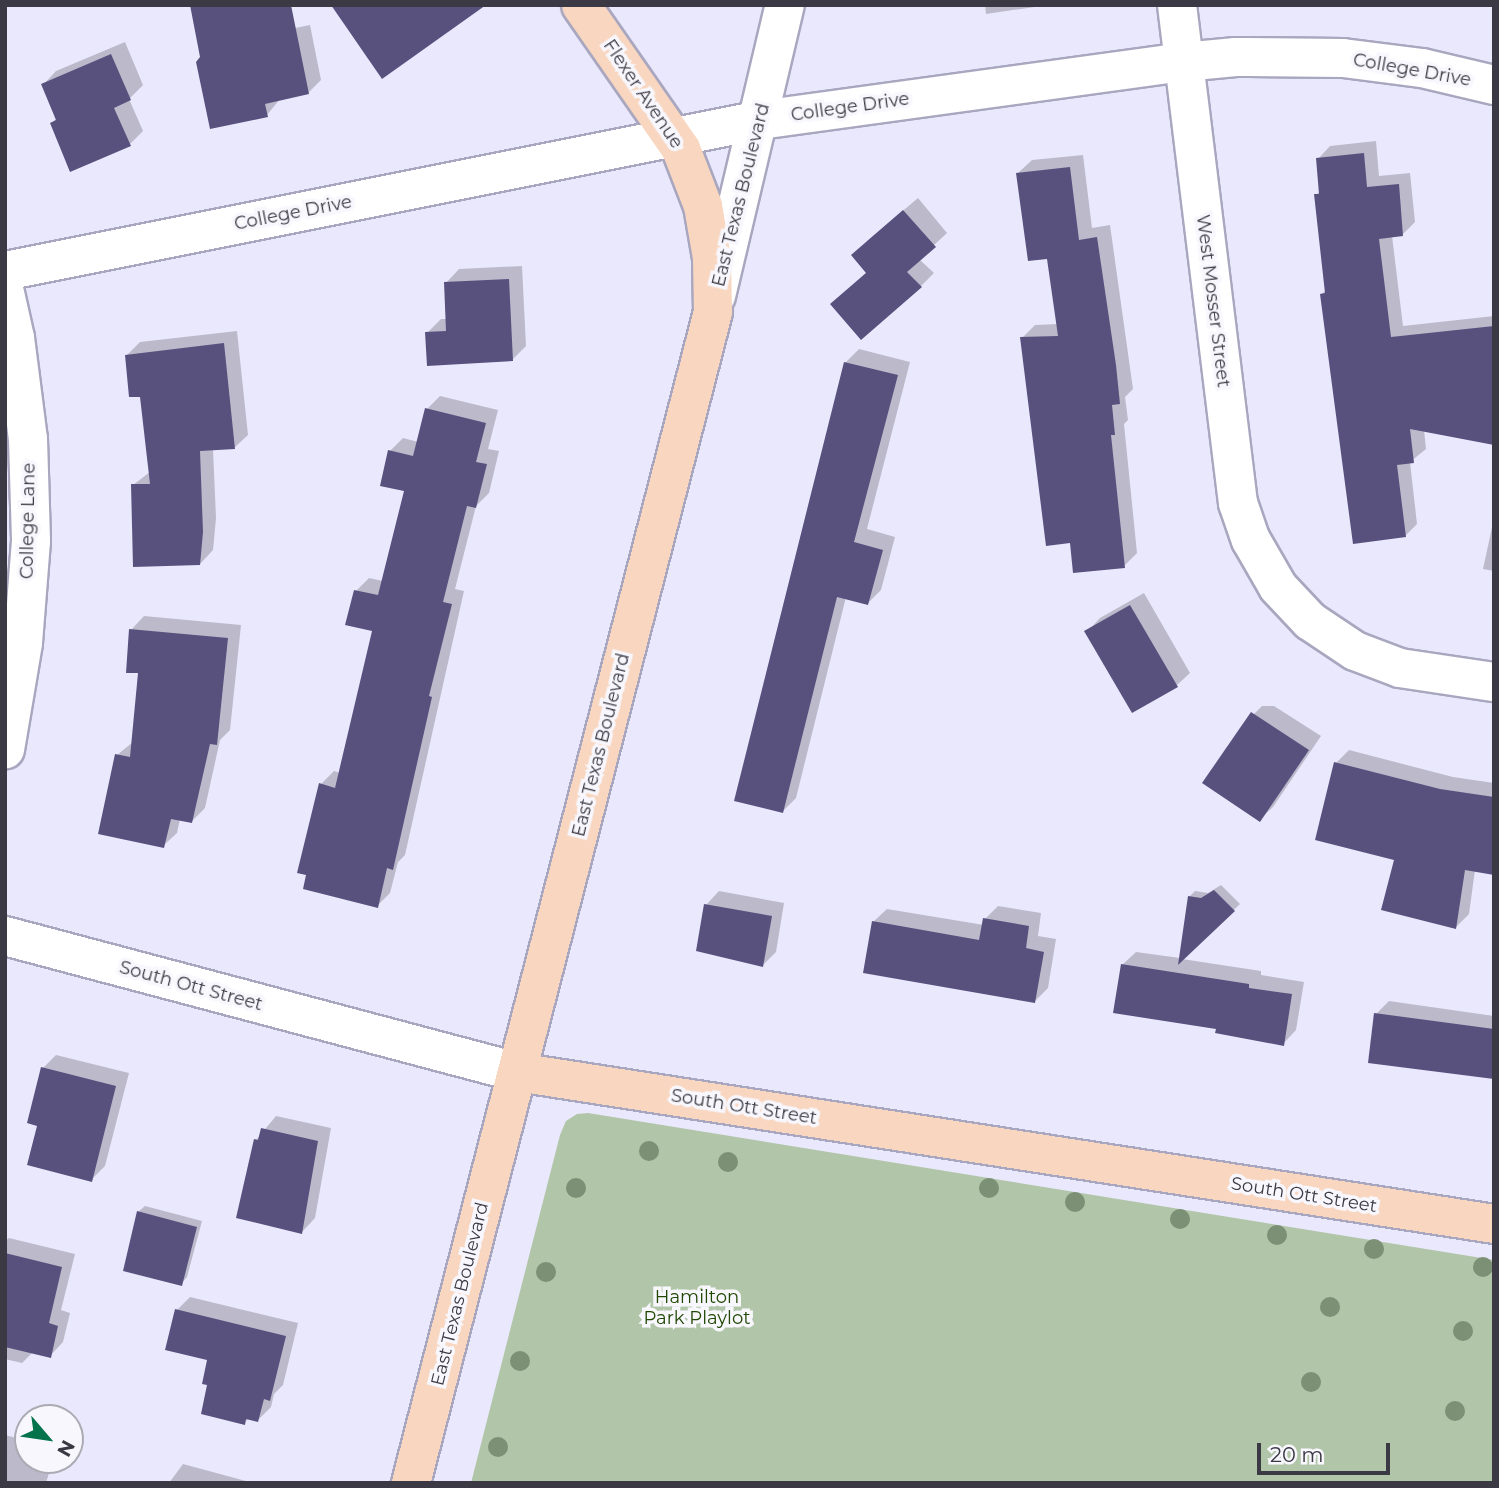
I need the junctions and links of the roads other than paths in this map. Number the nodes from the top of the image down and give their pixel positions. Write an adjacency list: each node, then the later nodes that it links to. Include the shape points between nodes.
1 (581, 5): 7 (street, Flexer Avenue)
2 (785, 5): 6 (street, East Texas Boulevard)
3 (1177, 5): 4 (street, West Mosser Street)
4 (1183, 62): 5 (street, College Drive, via 1236,57 1343,58 1422,68); 6 (street, College Drive); 11 (street, West Mosser Street, via 1238,503 1251,540 1278,587 1310,621 1355,651 1400,668)
5 (1494, 85)
6 (760, 120): 7 (street, College Drive); 10 (street, East Texas Boulevard)
7 (675, 137): 8 (street, College Drive); 10 (street, Flexer Avenue, via 703,206 712,258)
8 (5, 271)
9 (5, 293): 12 (street, College Lane, via 29,439 31,541 23,643)
10 (713, 312): 14 (street, East Texas Boulevard)
11 (1494, 682)
12 (5, 749)
13 (5, 936): 14 (street, South Ott Street)
14 (517, 1072): 15 (street, South Ott Street); 16 (street, East Texas Boulevard)
15 (1494, 1224)
16 (411, 1483)

